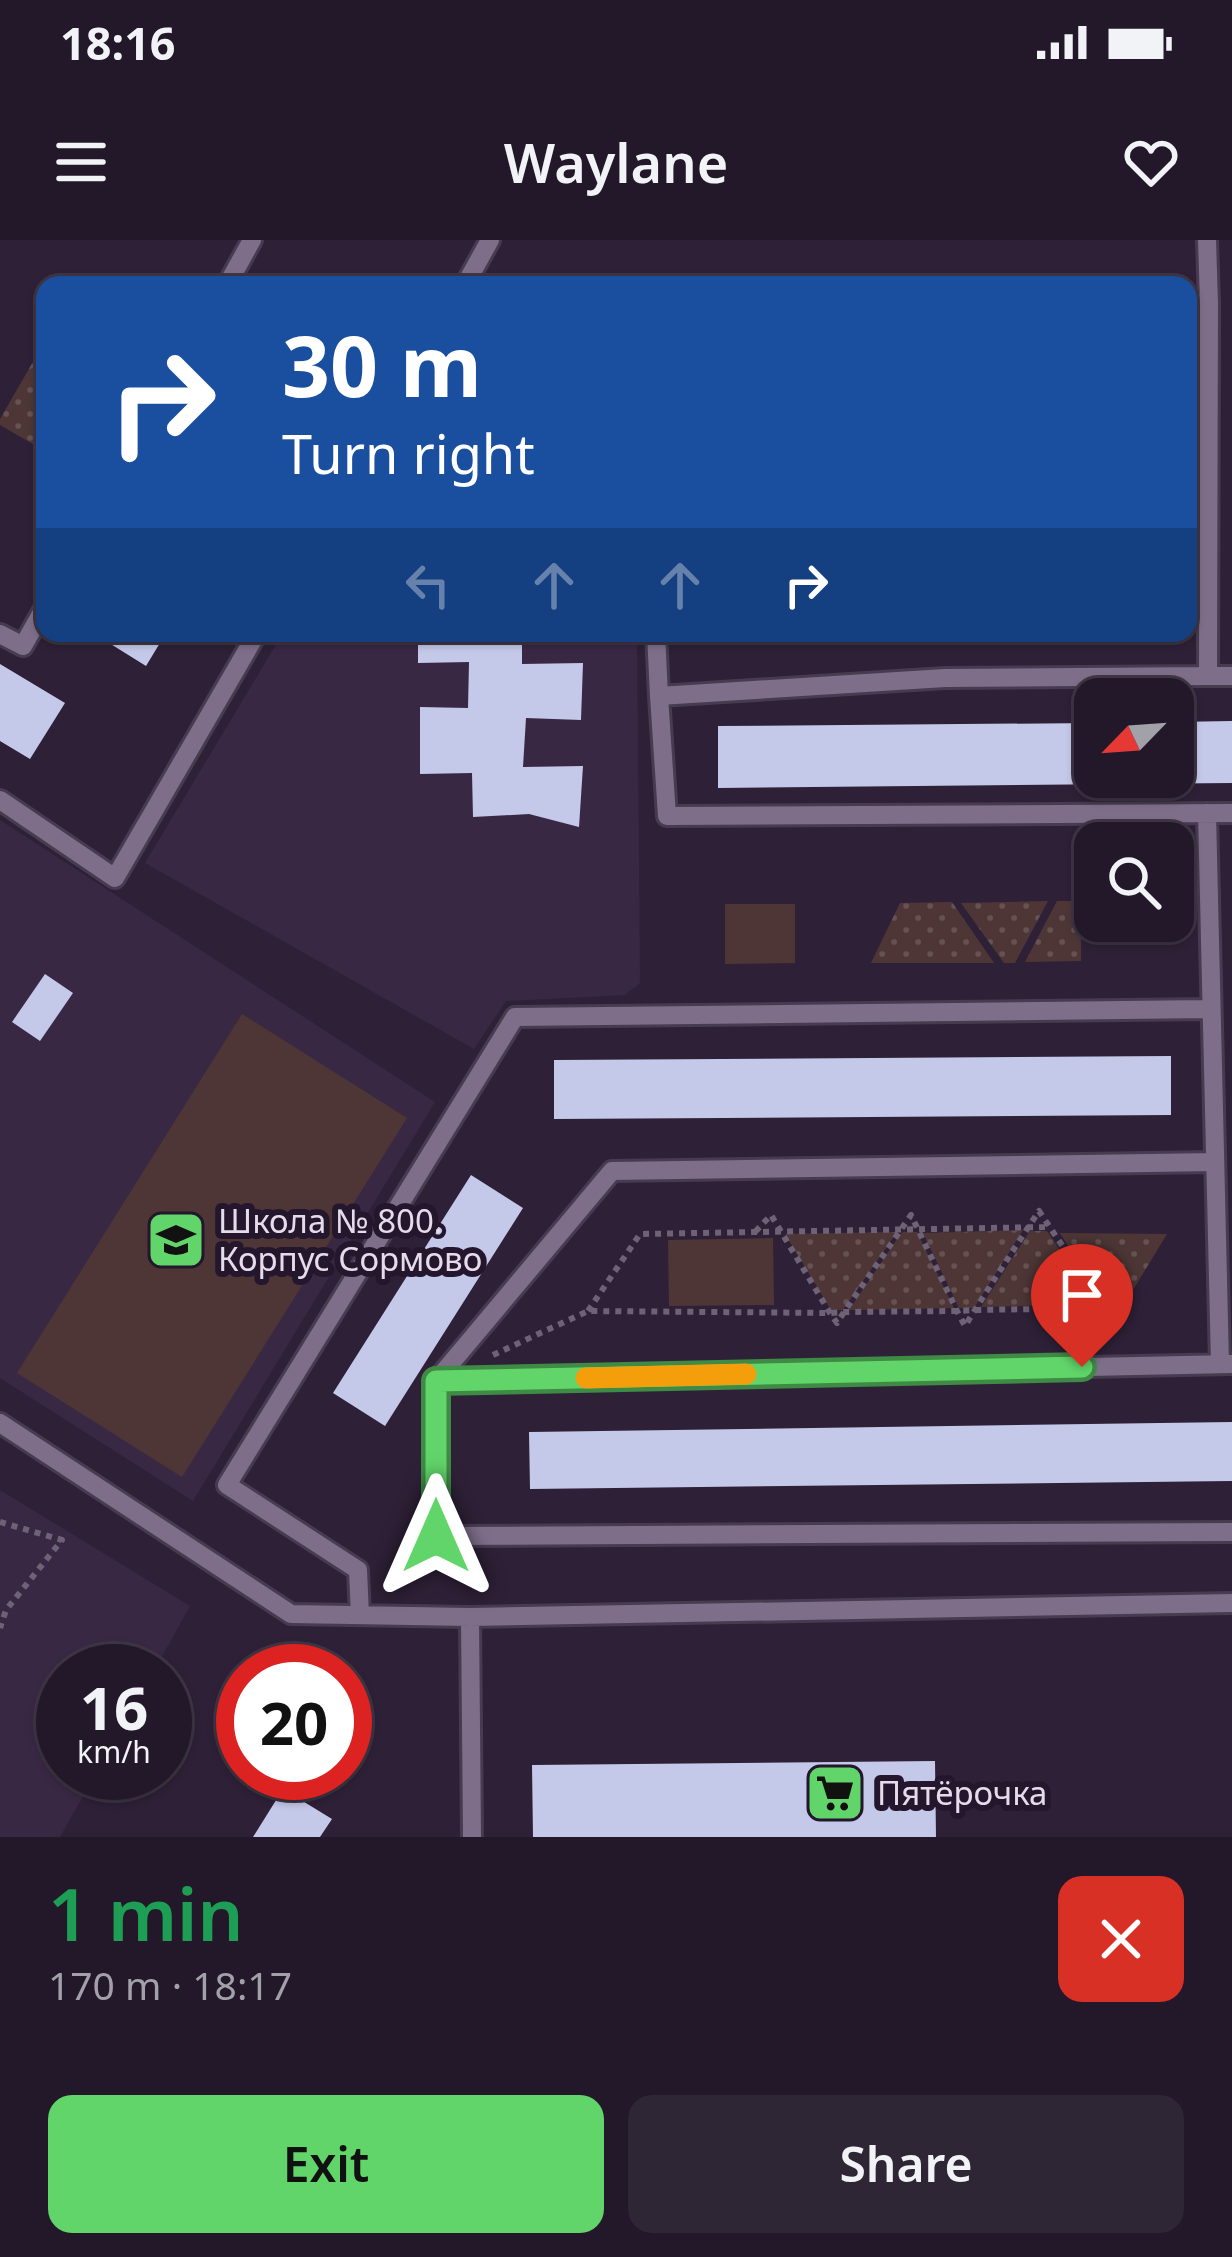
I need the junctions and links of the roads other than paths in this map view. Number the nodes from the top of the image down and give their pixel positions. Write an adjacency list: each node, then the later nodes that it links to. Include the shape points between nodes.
1 (252, 240): 4 (lane)
2 (490, 240): 5 (lane)
3 (1207, 240): 7 (lane)
4 (231, 276)
5 (470, 276)
6 (1197, 303): 7 (lane)
7 (1209, 303): 9 (lane)
8 (1197, 453): 9 (lane)
9 (1210, 453): 14 (lane)
10 (36, 623): 11 (lane, via 23,646)
11 (0, 634)
12 (252, 642): 17 (lane, via 116,878)
13 (656, 642): 16 (lane)
14 (1208, 676): 15 (lane); 16 (lane, via 944,678)
15 (1232, 676)
16 (659, 696): 18 (lane, via 667,816)
17 (0, 800)
18 (1207, 813): 19 (lane); 20 (lane)
19 (1232, 813)
20 (1209, 1009): 21 (lane); 27 (lane, via 514,1017 226,1485 358,1570)
21 (1214, 1162): 22 (lane); 23 (lane, via 612,1171)
22 (1226, 1364): 23 (lane)
23 (436, 1381): 25 (lane, via 436,1536)
24 (0, 1423): 27 (lane, via 291,1614)
25 (1232, 1532)
26 (1232, 1603): 28 (lane)
27 (361, 1615): 28 (lane)
28 (470, 1617): 29 (lane)
29 (472, 1837)

